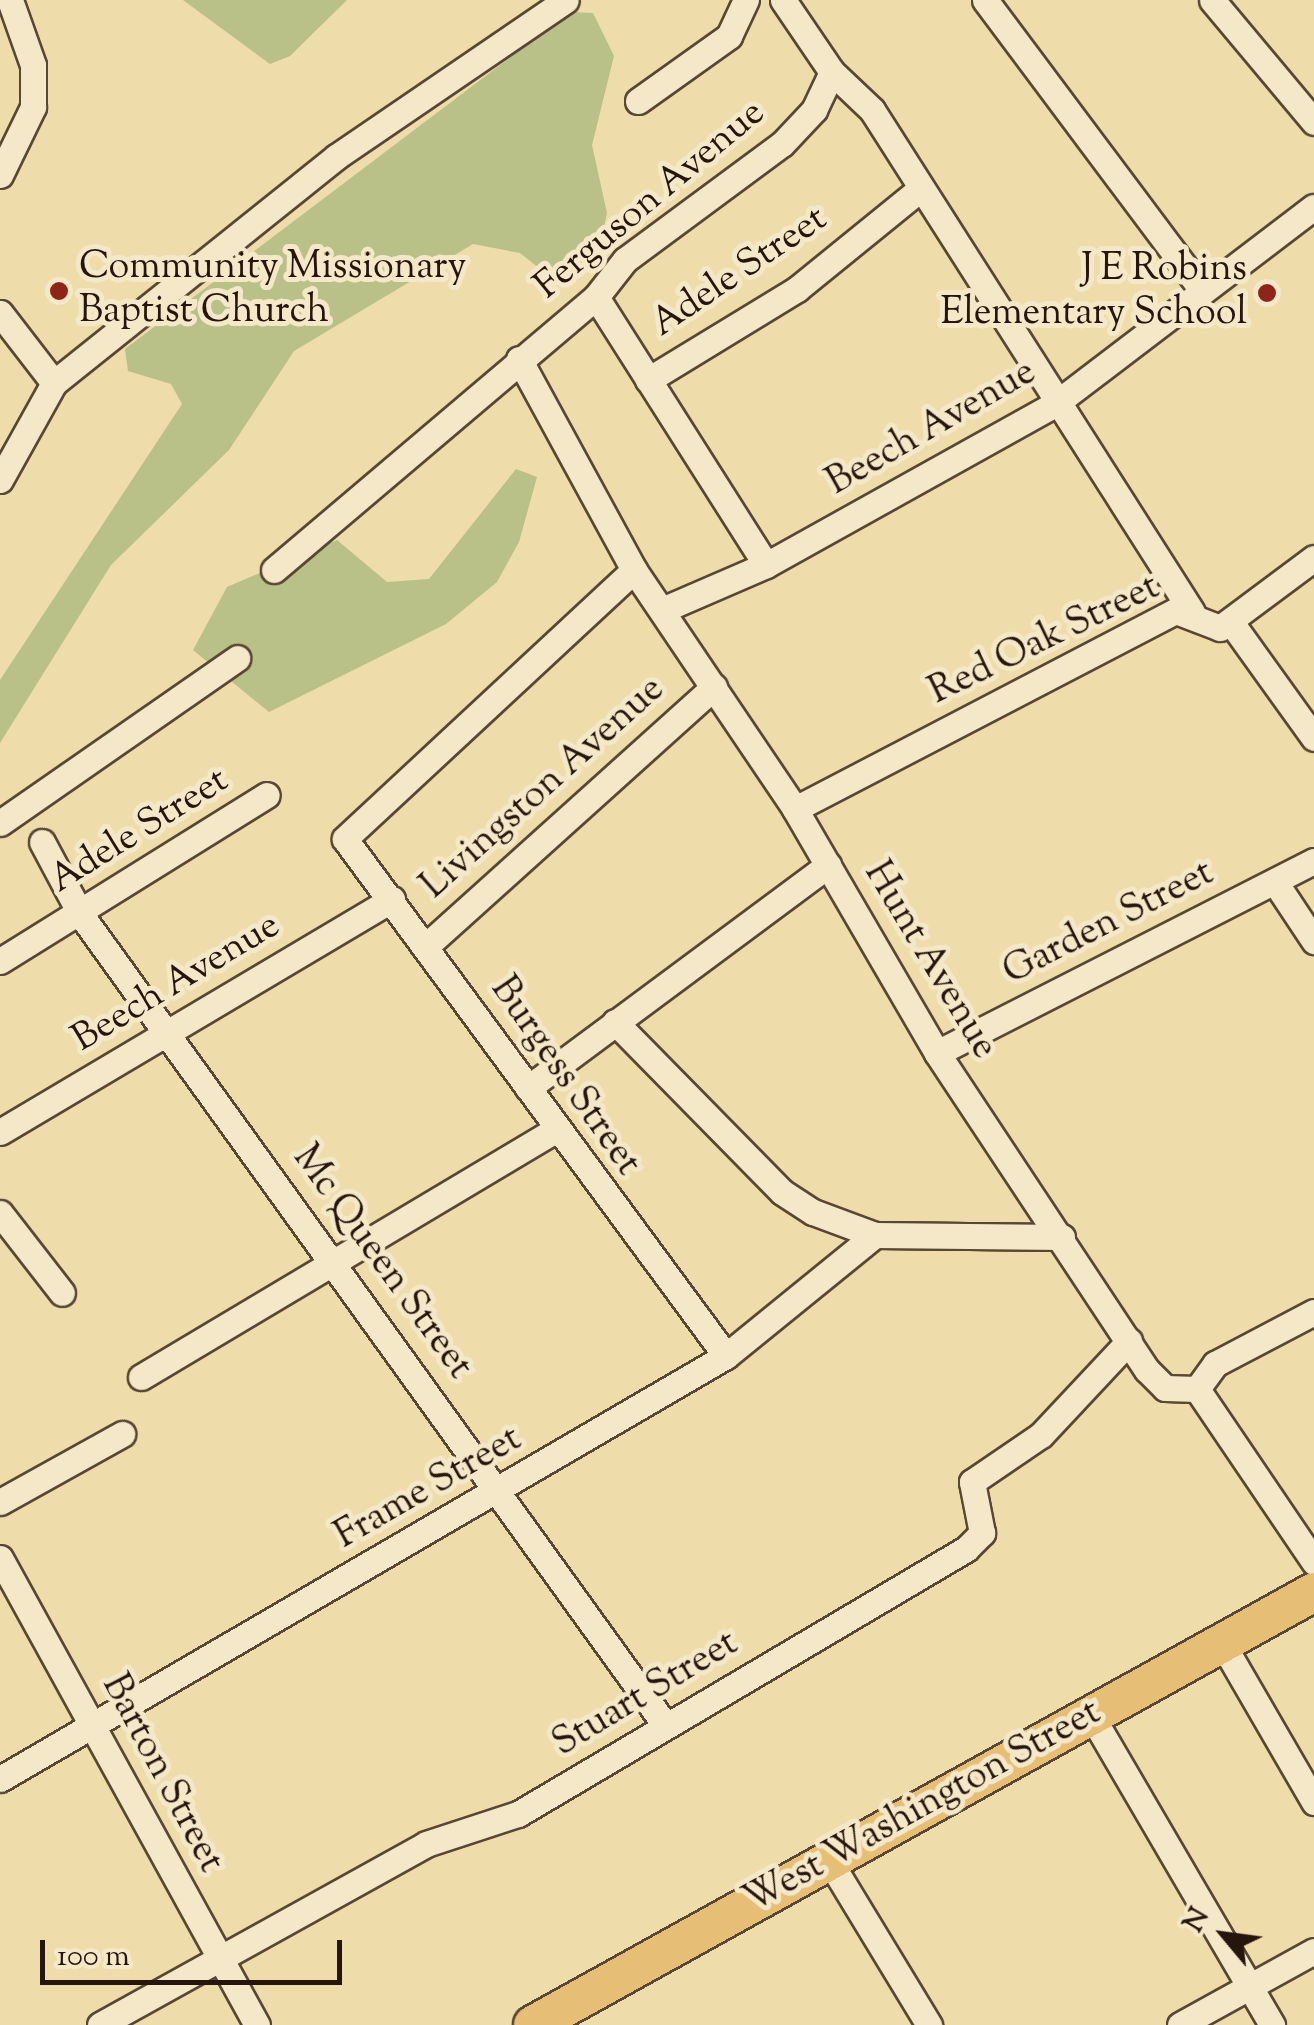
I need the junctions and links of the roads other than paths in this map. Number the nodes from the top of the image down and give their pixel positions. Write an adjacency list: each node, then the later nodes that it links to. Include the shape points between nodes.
1 (10, 0): 10 (street, via 33,65 33,106)
2 (566, 0): 18 (street, via 350,146)
3 (746, 0): 8 (street, via 729,36)
4 (783, 0): 7 (street)
5 (985, 0): 13 (street)
6 (1212, 0): 9 (street)
7 (832, 72): 11 (street, via 872,110); 14 (street, Ferguson Avenue, via 782,144 626,260)
8 (638, 102)
9 (1314, 122)
10 (0, 175)
11 (920, 188): 17 (street, Adele Street, via 798,289); 19 (street)
12 (1314, 207): 13 (street, Beech Avenue)
13 (1201, 289): 19 (street, Beech Avenue)
14 (596, 297): 16 (street, Ferguson Avenue); 17 (street)
15 (1, 317): 18 (street)
16 (519, 358): 23 (street, Ferguson Avenue); 24 (street, Hunt Avenue)
17 (648, 380): 22 (street)
18 (54, 383): 20 (street)
19 (1055, 404): 22 (street, Beech Avenue); 26 (street)
20 (0, 480)
21 (1314, 558): 27 (street)
22 (766, 565): 25 (street, Beech Avenue)
23 (274, 570)
24 (634, 570): 25 (street, Hunt Avenue); 38 (street, Burgess Street, via 345,839)
25 (662, 610): 29 (street, Hunt Avenue)
26 (1192, 612): 27 (street, Red Oak Street, via 1208,629); 32 (street, Red Oak Street, via 1176,612)
27 (1230, 621): 30 (street)
28 (237, 658): 33 (street)
29 (714, 687): 32 (street, Hunt Avenue); 41 (street, Livingston Avenue)
30 (1314, 738)
31 (267, 795): 39 (street, Adele Street)
32 (795, 809): 36 (street, Hunt Avenue)
33 (0, 823)
34 (42, 842): 39 (street, Mc Queen Street)
35 (1314, 861): 37 (street, Garden Street)
36 (828, 865): 43 (street); 45 (street, Hunt Avenue)
37 (1275, 882): 40 (street); 45 (street, Garden Street)
38 (392, 900): 41 (street, Burgess Street); 44 (street, Beech Avenue)
39 (81, 915): 42 (street, Adele Street); 44 (street, Mc Queen Street)
40 (1314, 942)
41 (424, 946): 46 (street, Burgess Street)
42 (0, 961)
43 (615, 1022): 46 (street); 50 (street, via 782,1192)
44 (168, 1034): 48 (street, Beech Avenue); 52 (street, Mc Queen Street)
45 (937, 1053): 51 (street, Hunt Avenue)
46 (528, 1088): 47 (street, Burgess Street)
47 (555, 1130): 52 (street); 56 (street, Burgess Street)
48 (0, 1132)
49 (0, 1213): 53 (street)
50 (875, 1235): 51 (street); 56 (street, Frame Street)
51 (1062, 1237): 55 (street, Hunt Avenue)
52 (333, 1262): 57 (street); 60 (street, Mc Queen Street)
53 (62, 1294)
54 (1314, 1312): 58 (street, via 1215,1364)
55 (1129, 1340): 58 (street, Hunt Avenue, via 1165,1388); 67 (street, Stuart Street, via 1040,1435 972,1482 982,1533 966,1549)
56 (726, 1356): 60 (street, Frame Street)
57 (141, 1377)
58 (1197, 1389): 63 (street)
59 (122, 1434): 61 (street)
60 (503, 1490): 67 (street, Mc Queen Street); 68 (street, Frame Street)
61 (0, 1502)
62 (0, 1558): 68 (street, Barton Street)
63 (1314, 1562)
64 (1314, 1592): 65 (main road, West Washington Street)
65 (1222, 1642): 66 (main road, West Washington Street); 70 (street)
66 (1091, 1715): 71 (main road, West Washington Street); 74 (street)
67 (666, 1726): 73 (street, Stuart Street, via 518,1814 426,1844)
68 (94, 1728): 69 (street, Frame Street); 73 (street, Barton Street)
69 (0, 1780)
70 (1314, 1802)
71 (830, 1862): 77 (main road, West Washington Street); 78 (street)
72 (1314, 1950): 74 (street)
73 (217, 1960): 75 (street, Stuart Street); 76 (street, Barton Street)
74 (1249, 1986): 79 (street); 80 (street)
75 (100, 2025)
76 (257, 2025)
77 (532, 2025)
78 (929, 2025)
79 (1180, 2025)
80 (1272, 2025)

